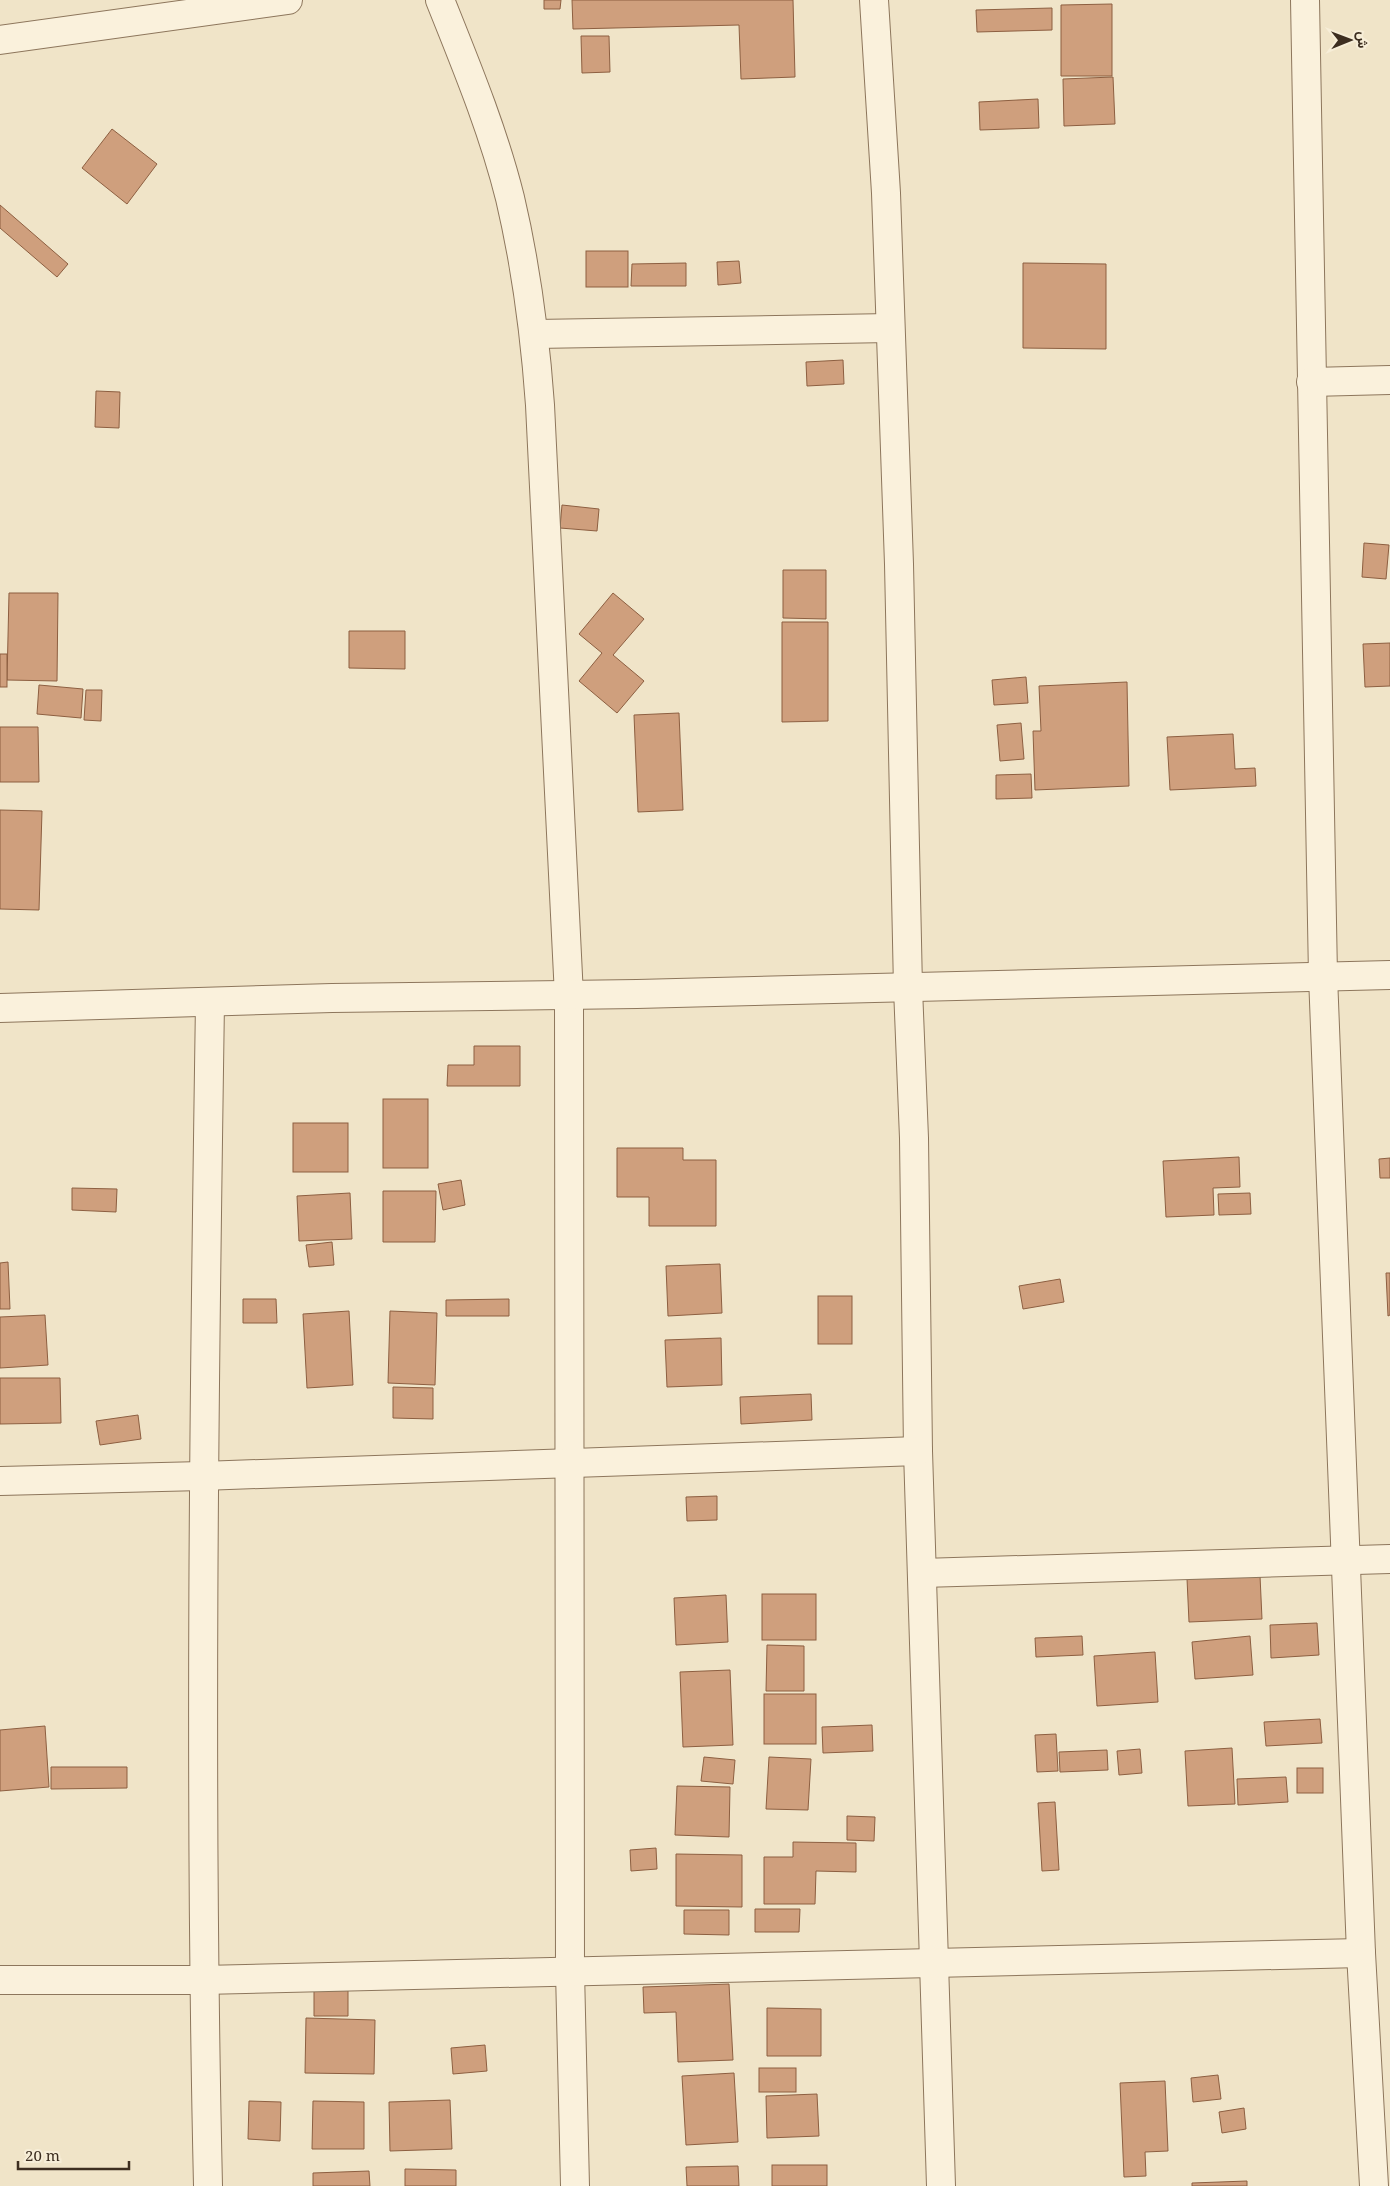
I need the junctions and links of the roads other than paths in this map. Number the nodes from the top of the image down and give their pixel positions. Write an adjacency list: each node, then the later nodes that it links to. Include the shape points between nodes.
1 (288, 0): 5 (street)
2 (440, 0): 7 (street, via 479,100 510,198)
3 (874, 0): 6 (street, via 886,193)
4 (1305, 0): 9 (street)
5 (0, 40)
6 (890, 328): 7 (street); 12 (street, via 899,554)
7 (535, 334): 13 (street)
8 (1390, 380): 9 (street)
9 (1311, 382): 11 (street)
10 (1390, 975): 11 (street)
11 (1323, 976): 12 (street); 20 (street)
12 (908, 988): 13 (street); 16 (street, via 914,1138)
13 (569, 996): 14 (street); 17 (street)
14 (210, 1002): 15 (street); 18 (street)
15 (0, 1008)
16 (918, 1451): 17 (street); 22 (street)
17 (569, 1463): 18 (street); 25 (street)
18 (202, 1476): 19 (street); 27 (street)
19 (0, 1481)
20 (1347, 1559): 21 (street); 22 (street); 23 (street)
21 (1390, 1559)
22 (922, 1573): 24 (street)
23 (1361, 1952): 24 (street); 31 (street)
24 (934, 1963): 25 (street); 30 (street)
25 (570, 1971): 27 (street); 29 (street)
26 (0, 1980): 27 (street)
27 (203, 1980): 28 (street)
28 (208, 2186)
29 (575, 2186)
30 (941, 2186)
31 (1374, 2186)

